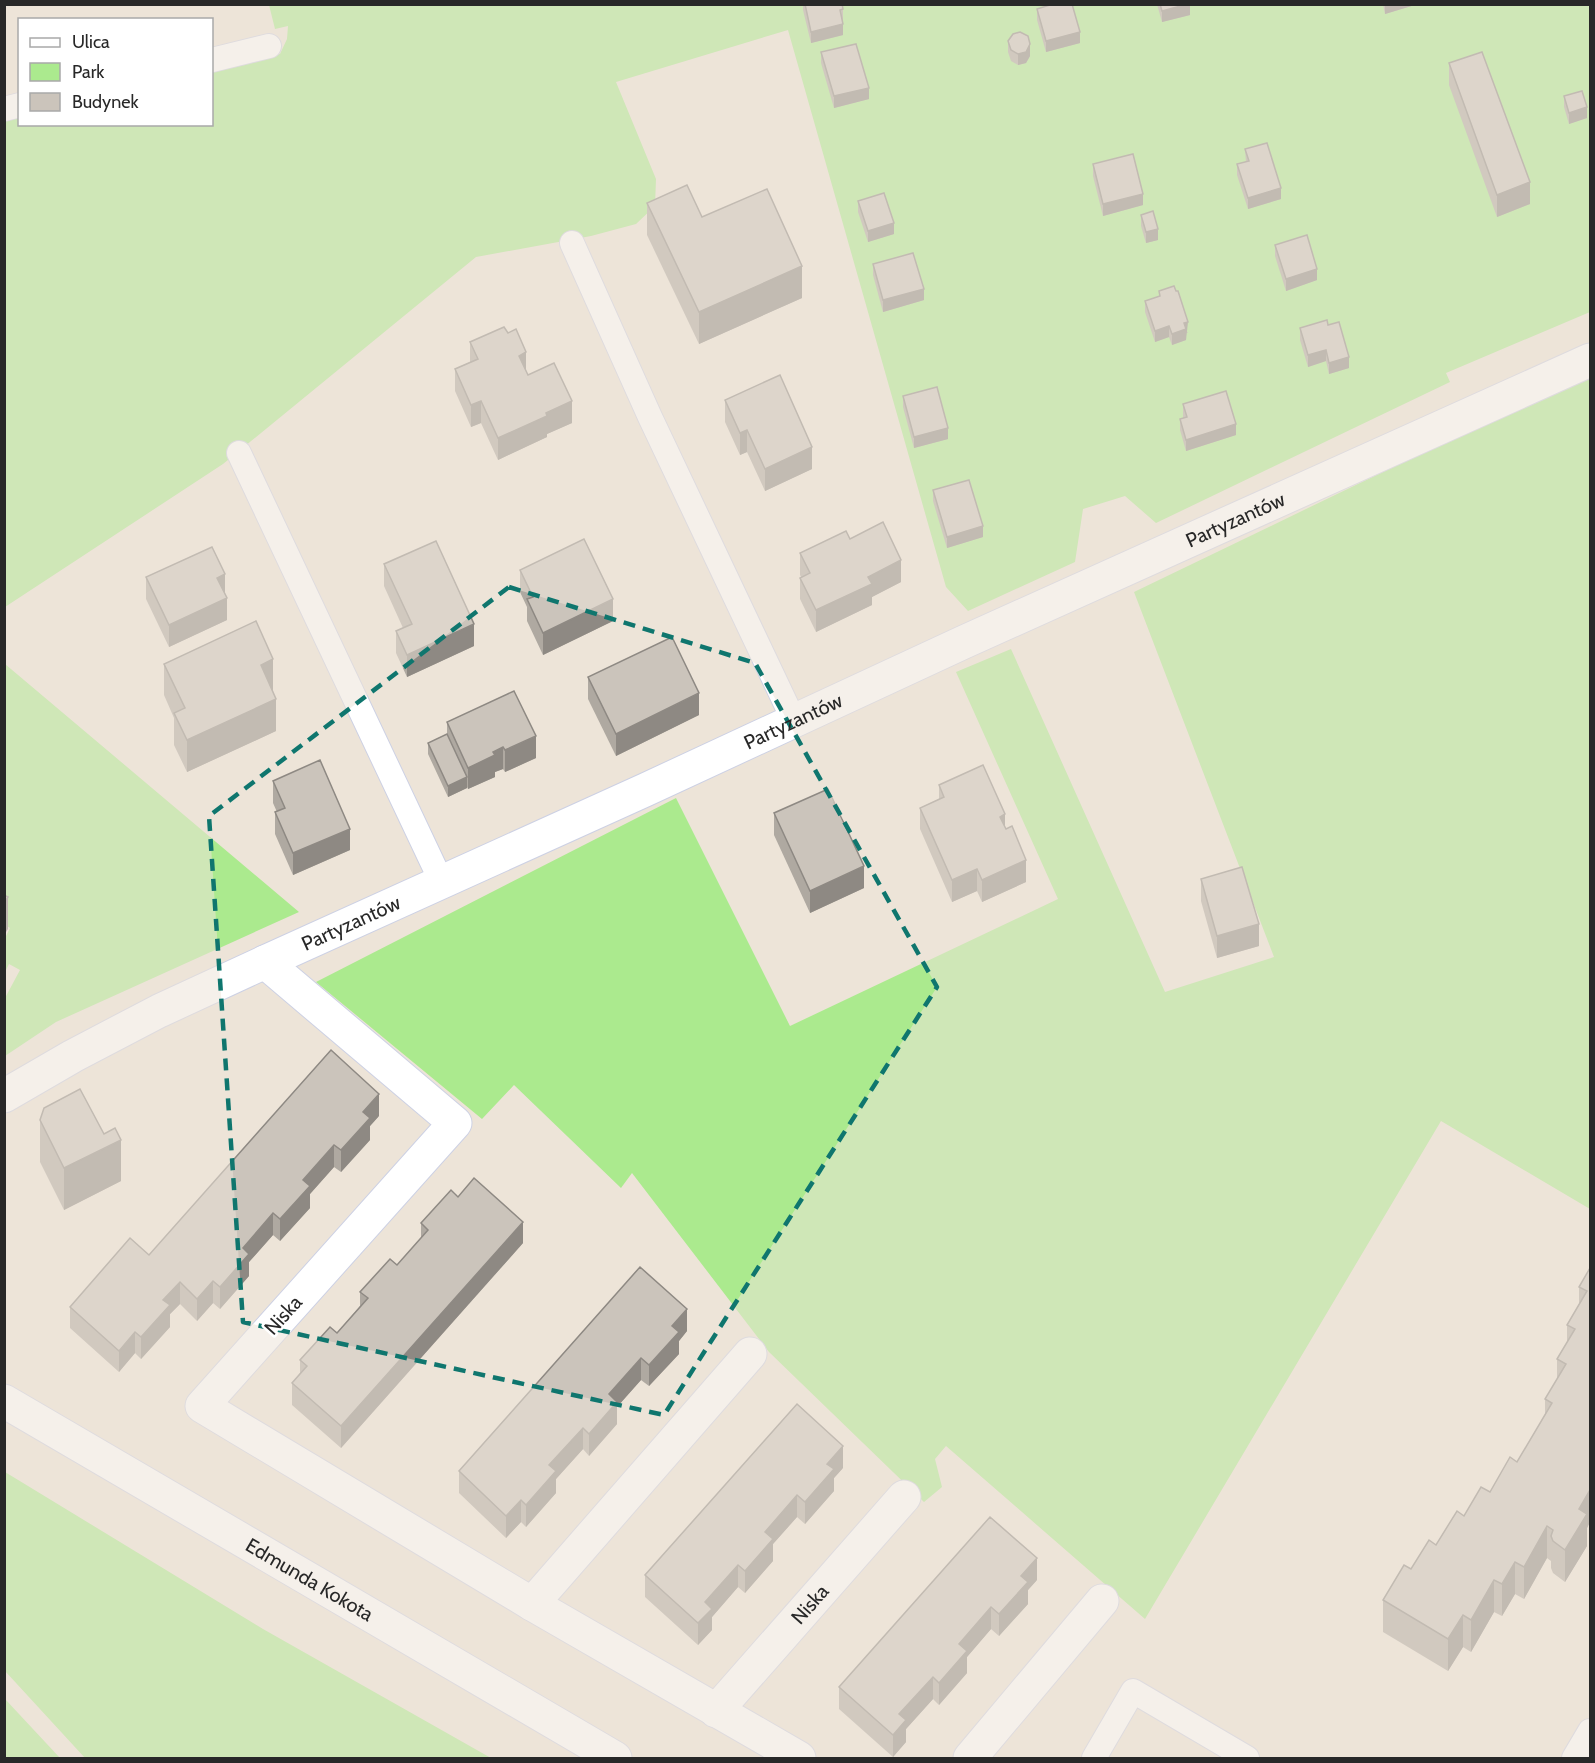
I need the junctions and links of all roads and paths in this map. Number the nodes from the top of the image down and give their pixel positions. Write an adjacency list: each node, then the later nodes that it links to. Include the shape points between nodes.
1 (269, 46): 2 (lane)
2 (213, 60)
3 (572, 243): 6 (lane)
4 (1590, 360): 6 (street, Partyzantów)
5 (239, 453): 7 (lane)
6 (794, 721): 7 (street, Partyzantów)
7 (442, 883): 8 (street, Partyzantów)
8 (265, 962): 9 (street, Partyzantów, via 159,1011); 14 (street, Niska, via 455,1123 202,1406)
9 (4, 1096)
10 (750, 1354): 14 (street)
11 (4, 1401): 17 (street, Edmunda Kokota)
12 (904, 1497): 15 (street, Niska)
13 (1101, 1601): 19 (street)
14 (532, 1604): 15 (street, Niska)
15 (716, 1711): 18 (street, Niska)
16 (1590, 1731): 22 (lane)
17 (615, 1758)
18 (799, 1758)
19 (970, 1758)
20 (1095, 1758): 21 (lane, via 1133,1691)
21 (1247, 1758)
22 (1574, 1758)

